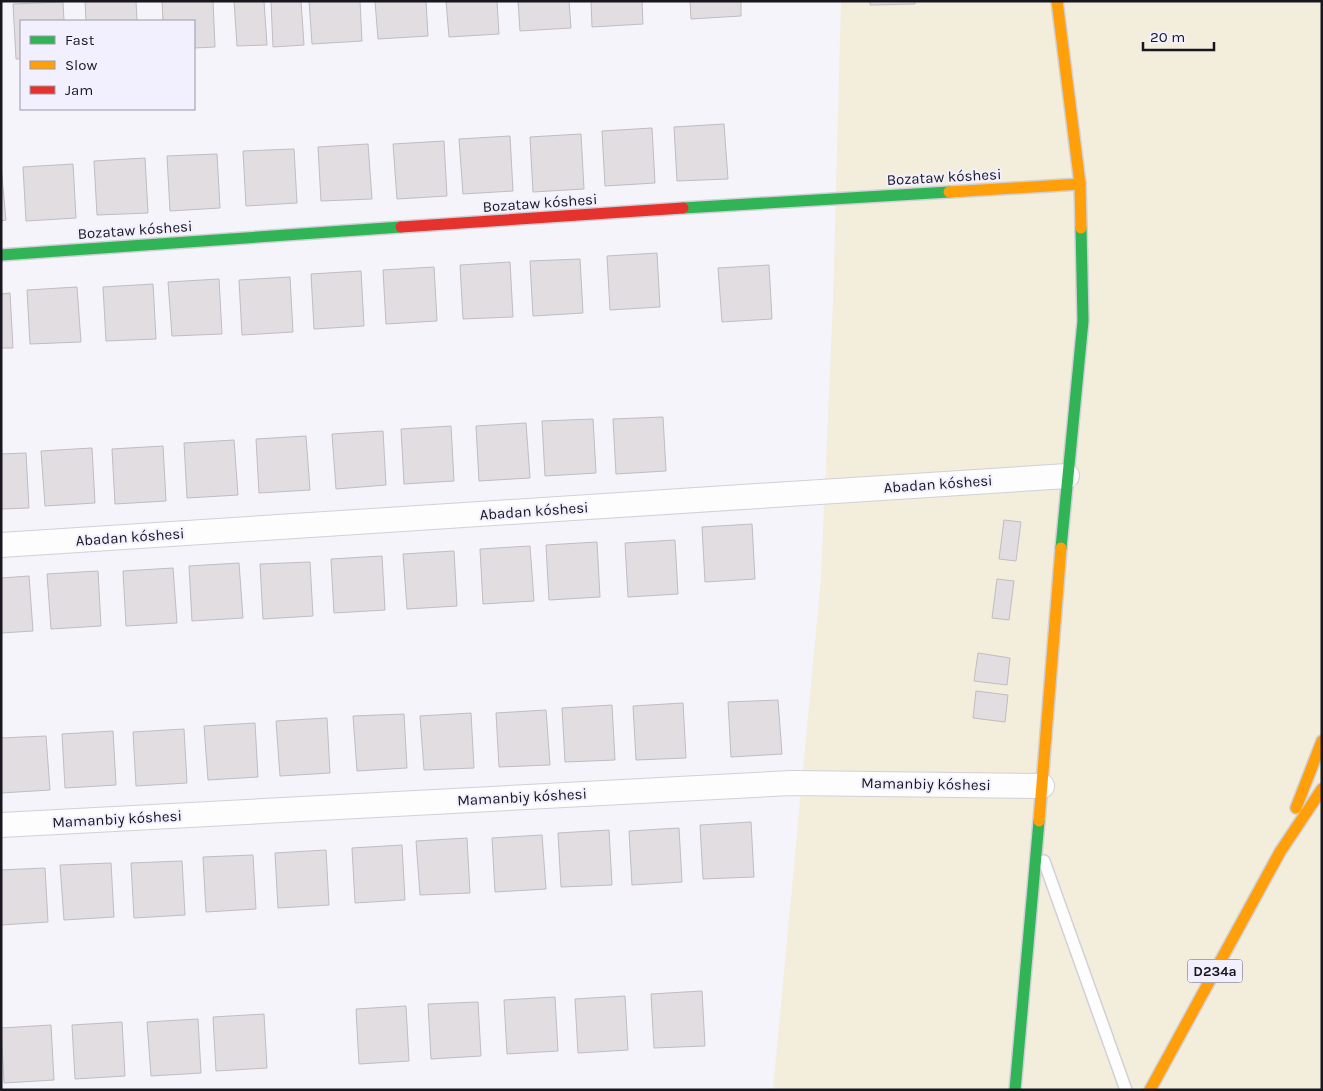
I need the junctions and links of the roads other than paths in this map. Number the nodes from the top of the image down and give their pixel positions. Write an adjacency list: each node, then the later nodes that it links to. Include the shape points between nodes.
1 (1057, 1): 2 (street)
2 (1080, 184): 3 (street, Bozataw kóshesi); 4 (street, via 1083,321)
3 (1, 254)
4 (1067, 476): 5 (street, Abadan kóshesi); 7 (street)
5 (1, 546)
6 (1322, 741): 11 (street)
7 (1042, 786): 9 (street, Mamanbiy kóshesi, via 791,783); 10 (street)
8 (1322, 788): 11 (street)
9 (1, 825)
10 (1037, 843): 12 (street); 13 (lane)
11 (1280, 852): 14 (street, D234a)
12 (1015, 1090)
13 (1126, 1090)
14 (1150, 1090)

